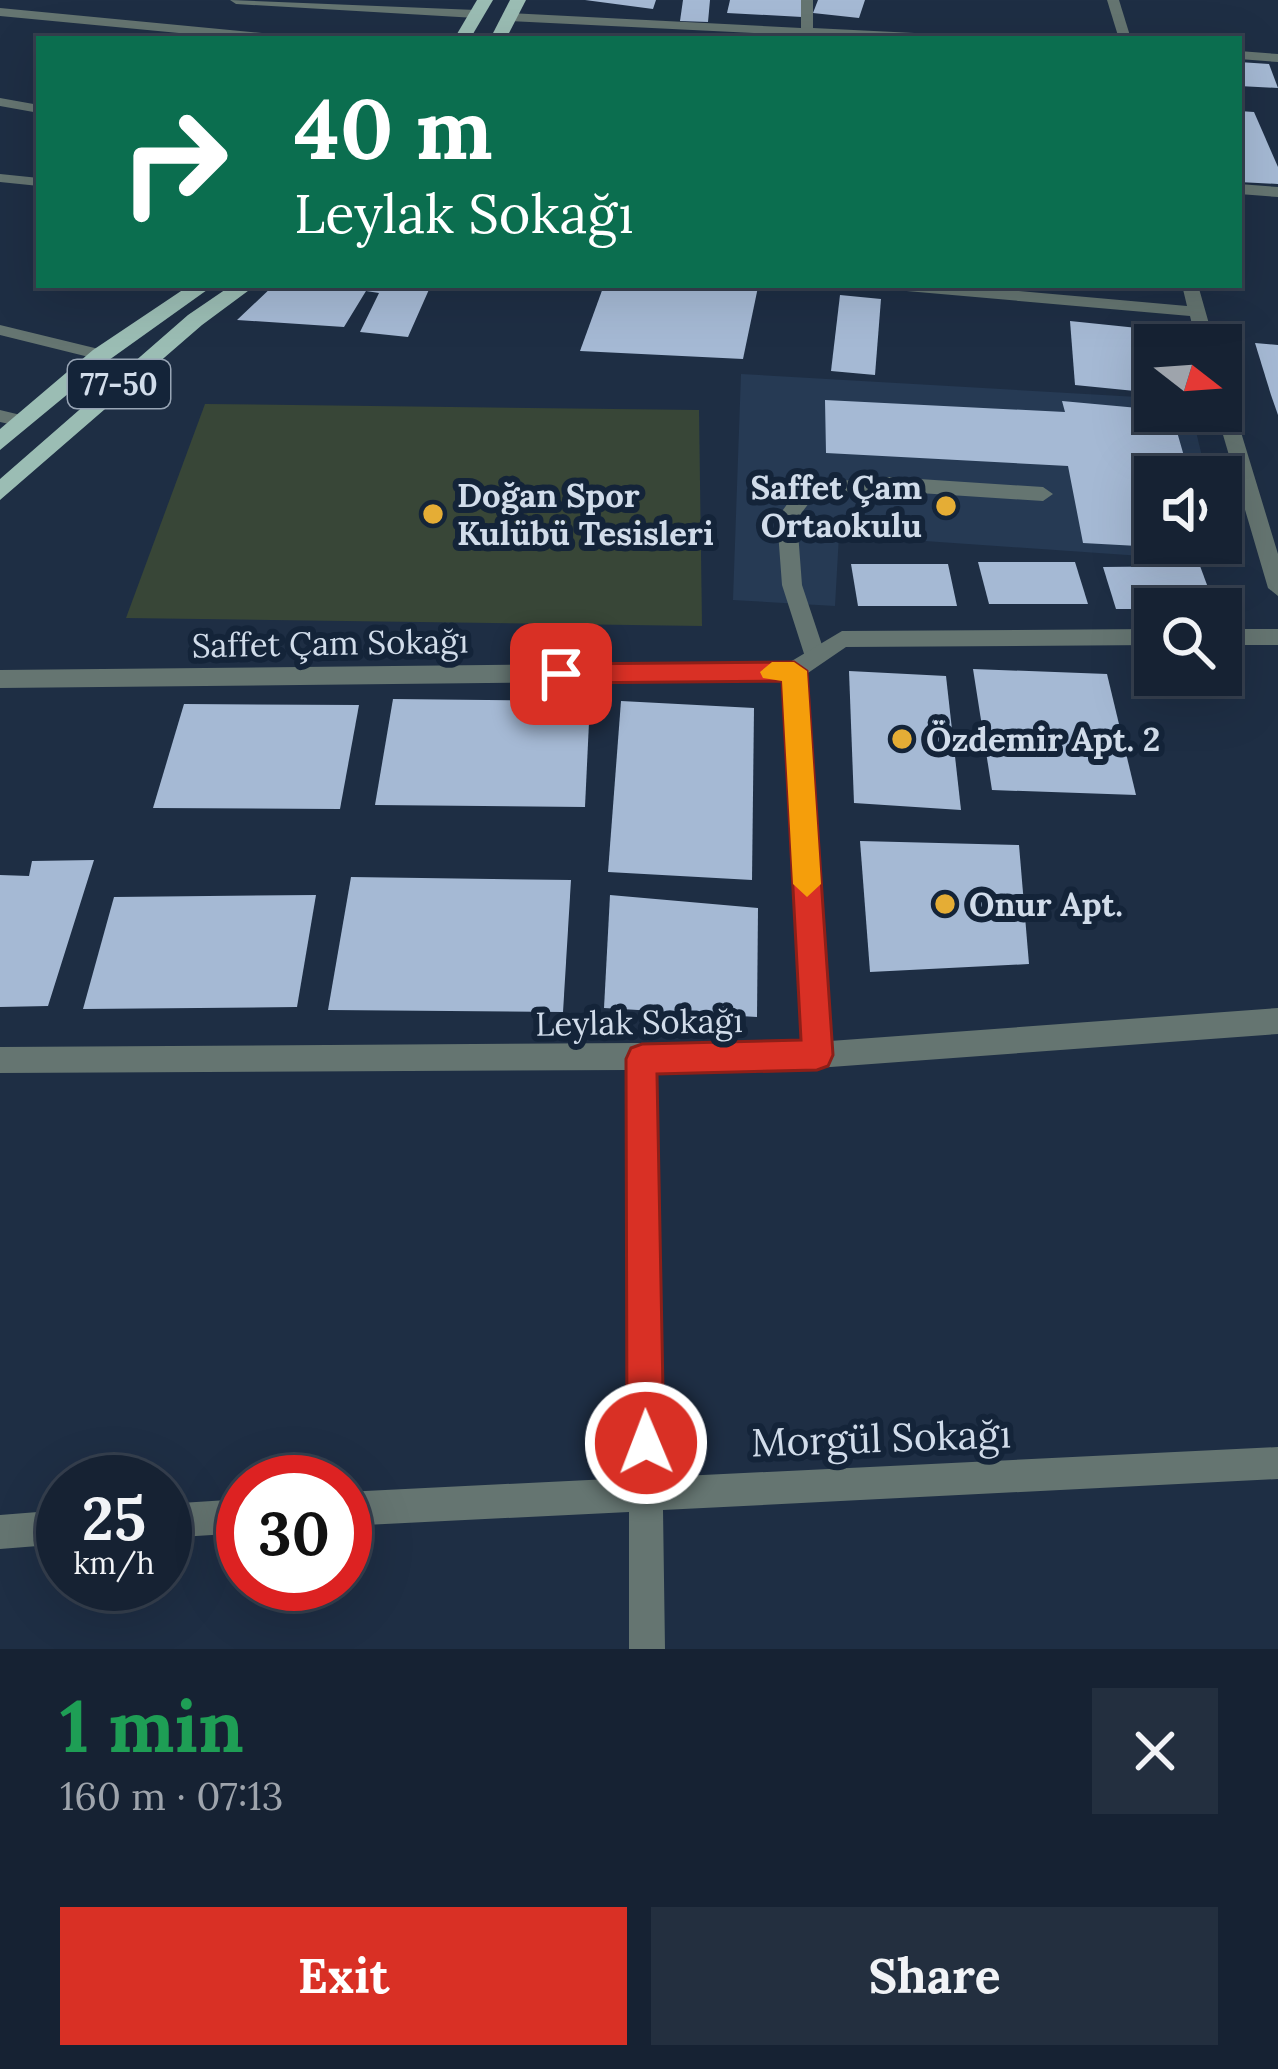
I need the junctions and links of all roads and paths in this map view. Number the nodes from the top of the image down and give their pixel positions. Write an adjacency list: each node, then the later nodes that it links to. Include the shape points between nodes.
1 (236, 0): 5 (street)
2 (518, 0): 7 (main road)
3 (808, 0): 8 (street)
4 (1113, 0): 13 (street)
5 (480, 7): 10 (main road)
6 (0, 12): 9 (street)
7 (509, 17): 8 (street); 11 (main road)
8 (807, 32): 12 (street)
9 (252, 36)
10 (464, 36)
11 (500, 36)
12 (892, 36)
13 (1125, 36)
14 (1242, 55): 15 (street)
15 (1278, 58)
16 (0, 102): 17 (street)
17 (36, 108)
18 (0, 178): 19 (street)
19 (36, 182)
20 (1242, 189): 21 (street)
21 (1278, 192)
22 (199, 288): 29 (main road, 77-50)
23 (242, 288): 33 (main road, 77-50)
24 (929, 288): 26 (street)
25 (1191, 288): 26 (street)
26 (1197, 312): 27 (street)
27 (1201, 324)
28 (0, 330): 29 (street)
29 (101, 355): 30 (main road, 77-50)
30 (11, 419): 32 (main road, 77-50)
31 (1232, 432): 35 (street)
32 (0, 442)
33 (0, 492)
34 (1043, 494): 39 (street, via 889,484 809,489 788,518)
35 (1278, 588)
36 (1242, 637): 37 (street)
37 (1278, 637)
38 (1134, 638): 39 (street, Saffet Çam Sokağı, via 842,639)
39 (805, 664): 40 (street, Saffet Çam Sokağı); 42 (street)
40 (0, 679)
41 (1278, 1021): 42 (street, Leylak Sokağı)
42 (817, 1055): 43 (street, Leylak Sokağı)
43 (642, 1059): 44 (street, Leylak Sokağı); 46 (street)
44 (0, 1060)
45 (1278, 1463): 46 (street, Morgül Sokağı)
46 (646, 1491): 47 (street, Morgül Sokağı); 50 (street)
47 (372, 1508)
48 (36, 1530): 49 (street)
49 (0, 1532)
50 (647, 1649)

